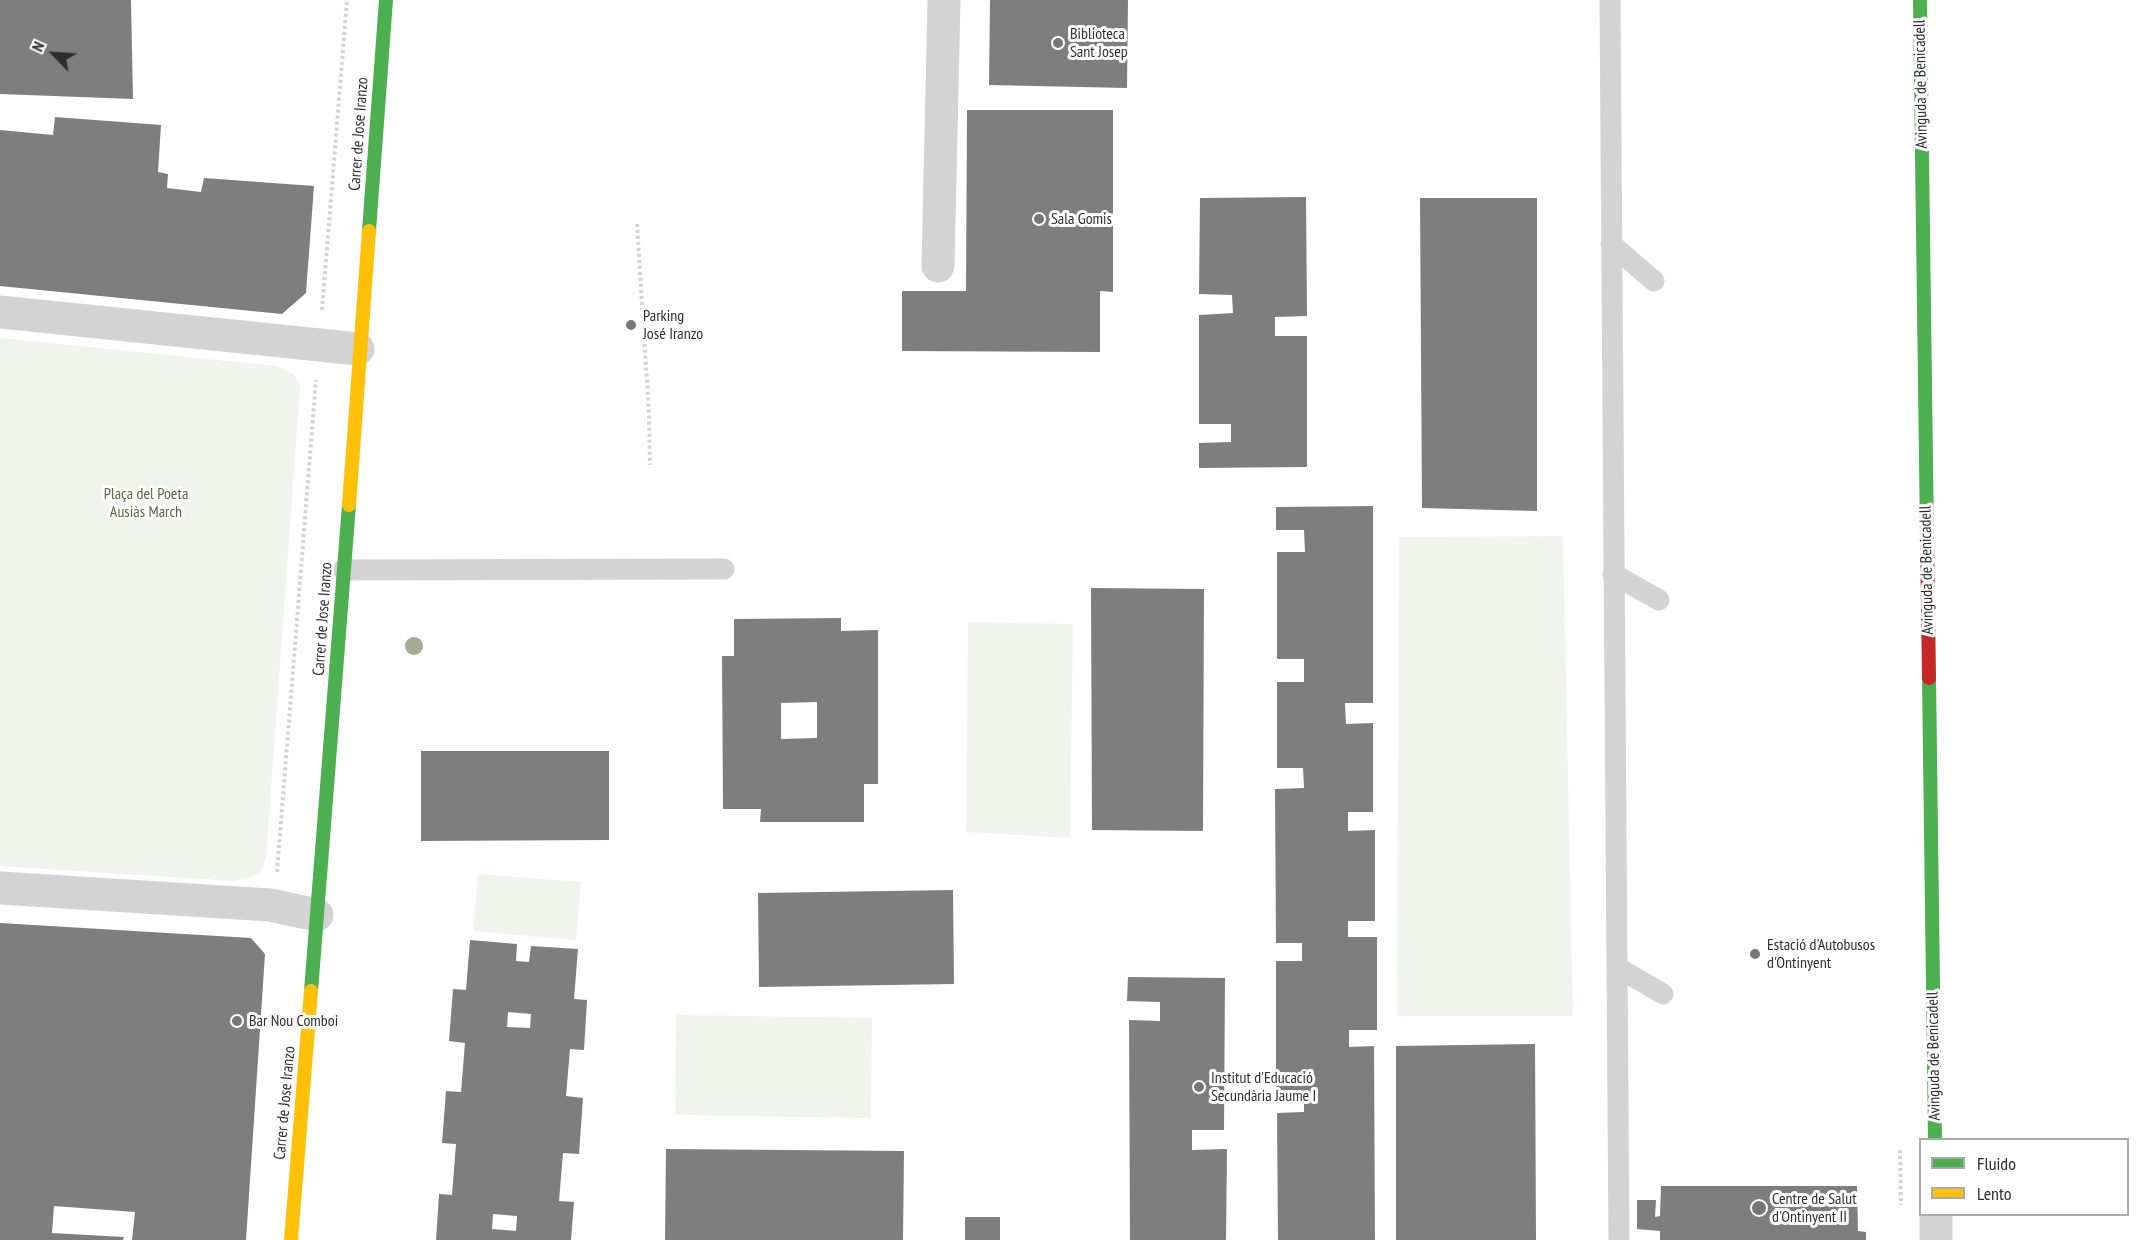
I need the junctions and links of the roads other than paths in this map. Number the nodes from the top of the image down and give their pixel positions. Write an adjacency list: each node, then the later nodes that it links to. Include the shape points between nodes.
1 (386, 0): 9 (street, Carrer de Jose Iranzo)
2 (944, 0): 6 (street)
3 (1610, 0): 5 (lane)
4 (1920, 0): 18 (street, Avinguda de Benicadell)
5 (1611, 244): 7 (lane); 12 (lane)
6 (938, 266)
7 (1654, 281)
8 (0, 312): 9 (street)
9 (358, 349): 11 (street, Carrer de Jose Iranzo)
10 (724, 569): 11 (lane)
11 (343, 570): 15 (street, Carrer de Jose Iranzo)
12 (1613, 574): 13 (lane); 16 (lane)
13 (1659, 600)
14 (0, 888): 15 (street, via 270,905)
15 (317, 915): 20 (street, Carrer de Jose Iranzo)
16 (1617, 968): 17 (lane); 21 (lane)
17 (1663, 994)
18 (1935, 1138)
19 (1936, 1216): 22 (street)
20 (291, 1240)
21 (1619, 1240)
22 (1936, 1240)

